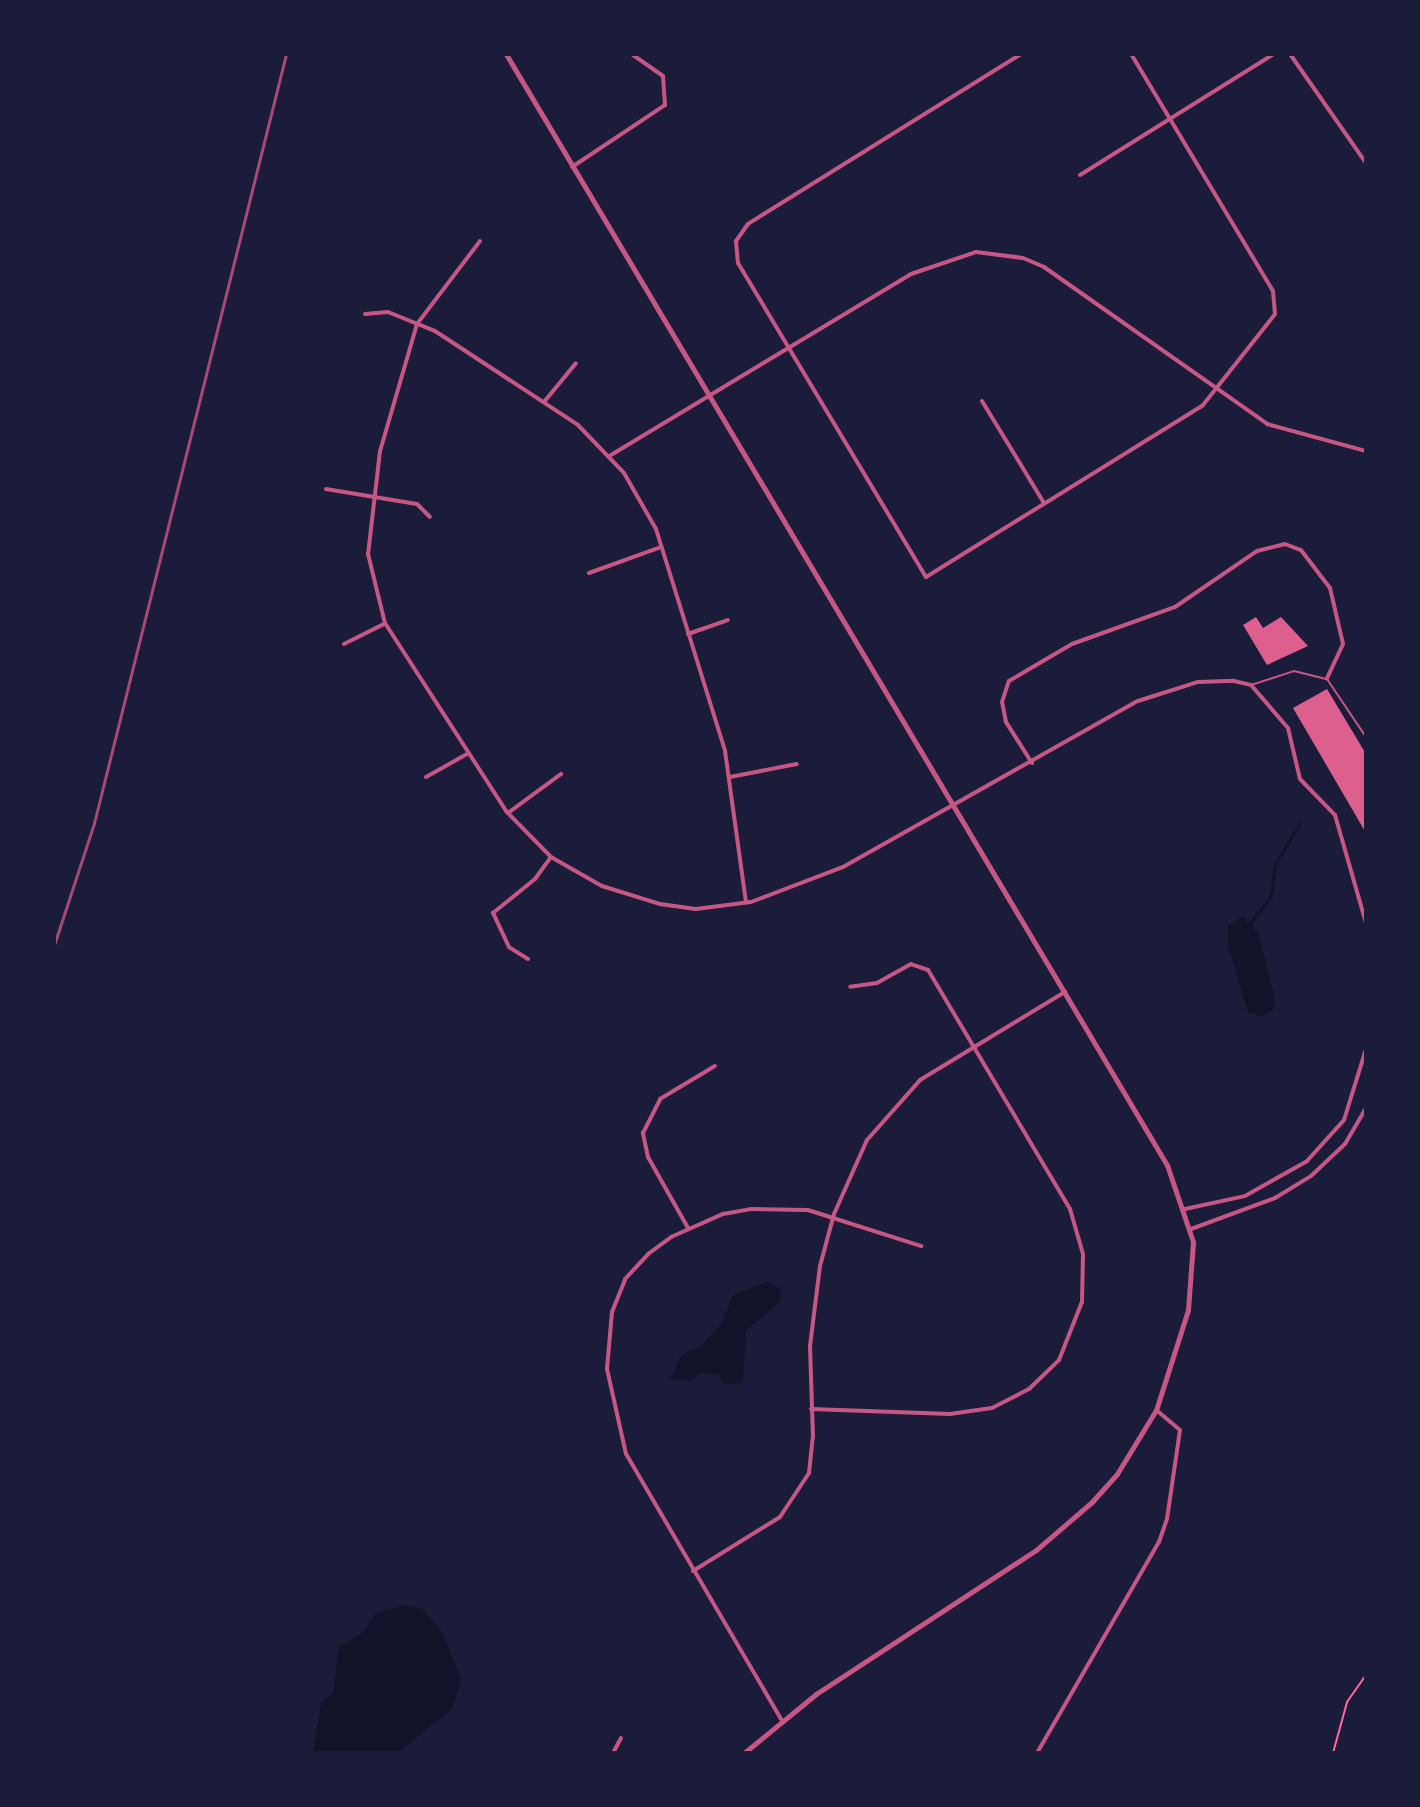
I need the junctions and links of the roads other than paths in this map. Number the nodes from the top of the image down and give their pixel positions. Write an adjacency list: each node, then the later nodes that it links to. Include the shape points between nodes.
1 (506, 54): 9 (street)
2 (631, 54): 9 (street, via 663,76 665,105)
3 (1021, 54): 14 (street, via 748,224 736,241 738,263)
4 (1131, 54): 7 (street)
5 (1274, 54): 7 (street)
6 (1290, 54): 8 (street)
7 (1170, 119): 10 (street); 16 (street, via 1276,302 1270,324)
8 (1366, 162)
9 (572, 167): 17 (street)
10 (1080, 175)
11 (480, 241): 13 (street)
12 (365, 314): 13 (street, via 388,312)
13 (417, 324): 19 (street); 23 (street)
14 (789, 349): 16 (street, via 932,263 976,252 1000,254 1023,258 1063,280); 17 (street); 24 (street, via 926,577)
15 (576, 363): 19 (street)
16 (1217, 391): 20 (street, via 1286,432); 24 (street, via 1203,405)
17 (710, 396): 21 (street); 41 (street)
18 (982, 401): 24 (street)
19 (544, 402): 21 (street)
20 (1366, 451)
21 (611, 455): 26 (street, via 650,517)
22 (326, 489): 23 (street)
23 (372, 495): 25 (street, via 417,504); 29 (street, via 368,554)
24 (1044, 503)
25 (430, 517)
26 (661, 547): 27 (street); 30 (street)
27 (589, 573)
28 (728, 620): 30 (street)
29 (385, 623): 31 (street); 35 (street)
30 (688, 634): 40 (street)
31 (344, 644)
32 (1327, 679): 33 (lane, via 1294,671); 34 (lane); 36 (street, via 1343,644 1330,588 1301,550 1285,544 1257,551 1175,607 1072,644 1009,681 1002,702 1006,722)
33 (1251, 685): 36 (street, via 1208,681 1163,690); 45 (street, via 1288,728 1300,779 1335,815)
34 (1366, 737)
35 (467, 754): 39 (street); 42 (street)
36 (1032, 763): 41 (street)
37 (797, 764): 40 (street)
38 (561, 774): 42 (street)
39 (426, 777)
40 (730, 777): 44 (street)
41 (954, 805): 44 (street, via 843,867); 48 (street)
42 (508, 813): 43 (street)
43 (551, 857): 44 (street, via 630,897 696,909); 46 (street, via 535,879 493,913 509,947)
44 (746, 903)
45 (1366, 923)
46 (528, 959)
47 (850, 987): 49 (street, via 877,983 911,964 924,966)
48 (1065, 992): 49 (street); 53 (street, via 1167,1165)
49 (973, 1047): 54 (street, via 920,1080 882,1118 854,1163); 58 (street, via 1059,1188 1079,1231 1082,1302 1069,1342 1037,1383 992,1408 950,1414)
50 (1366, 1049): 53 (street, via 1344,1120 1307,1161 1245,1196)
51 (715, 1066): 55 (street, via 660,1099 643,1133 648,1157)
52 (1366, 1108): 56 (street, via 1345,1144 1311,1176 1275,1198)
53 (1185, 1209): 56 (street)
54 (834, 1214): 55 (street, via 751,1209); 57 (street); 58 (street, via 813,1305)
55 (688, 1228): 60 (street, via 648,1254 625,1279 612,1312 607,1369 626,1454)
56 (1191, 1229): 59 (street, via 1188,1310)
57 (921, 1246)
58 (811, 1409): 60 (street, via 812,1455 792,1504 765,1528)
59 (1156, 1410): 61 (street, via 1117,1474 1065,1527); 65 (street, via 1180,1430 1173,1496 1159,1542)
60 (693, 1571): 61 (street)
61 (781, 1719): 64 (street)
62 (621, 1738): 63 (street)
63 (613, 1753)
64 (744, 1753)
65 (1037, 1753)

